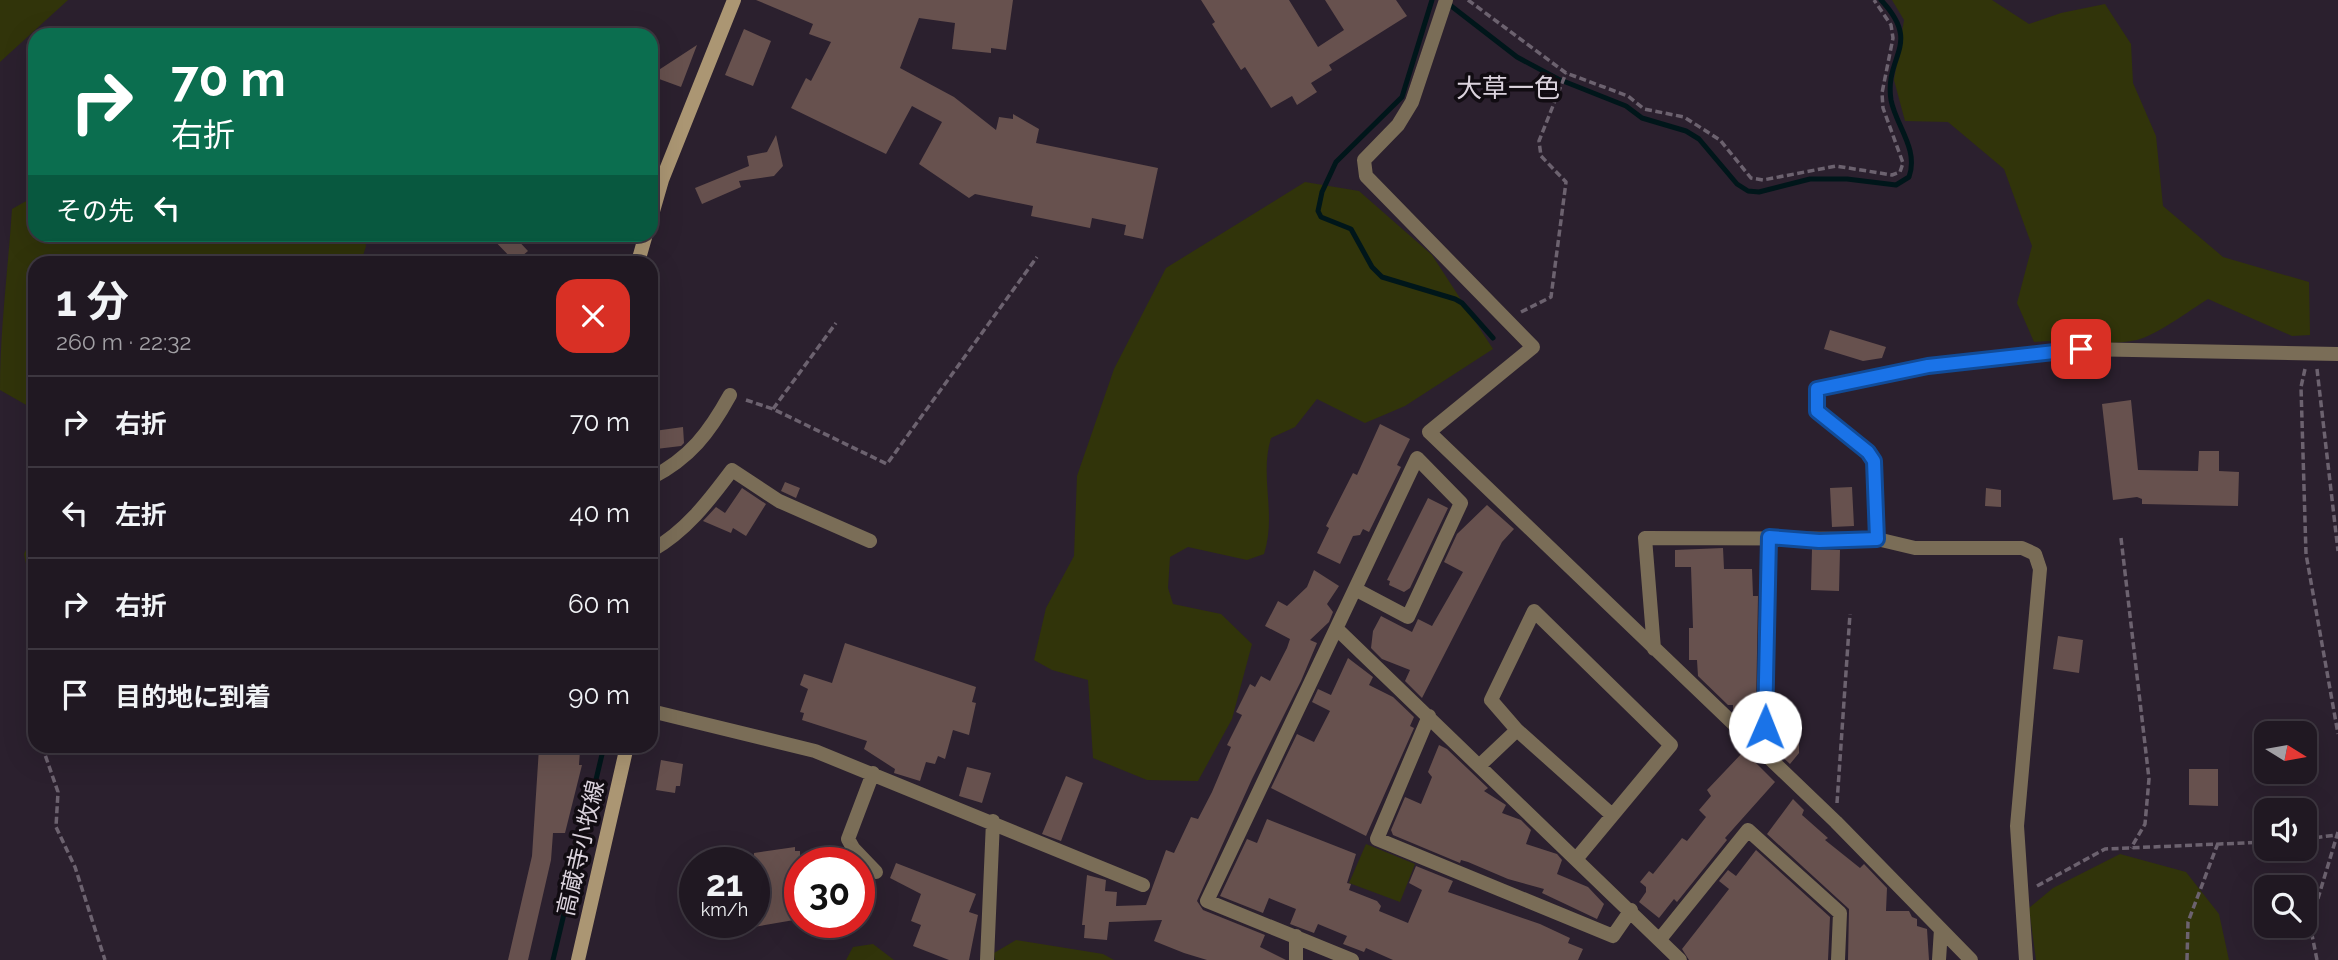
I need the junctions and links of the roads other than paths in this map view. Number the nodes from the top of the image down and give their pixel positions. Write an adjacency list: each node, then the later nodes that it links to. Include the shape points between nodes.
1 (734, 0): 3 (main road)
2 (1446, 0): 13 (street, via 1412,102 1398,125 1364,160 1366,176 1533,347 1429,432)
3 (658, 194)
4 (2338, 354): 8 (street, via 2081,349 1928,366 1817,389 1817,411 1874,461)
5 (730, 395): 6 (street, via 713,426 678,464)
6 (658, 474)
7 (1769, 537): 8 (street); 13 (street, via 1645,538); 18 (street)
8 (1877, 539): 38 (street, via 1915,548 2022,548 2035,554 2040,569 2017,826)
9 (870, 541): 10 (street, via 779,501 732,470 703,509)
10 (658, 547)
11 (1355, 589): 11 (street, via 1408,617 1461,503 1417,458); 12 (street)
12 (1338, 629): 15 (street); 28 (street, via 1207,901)
13 (1654, 649): 18 (street)
14 (658, 713): 20 (street, via 815,751)
15 (1429, 716): 19 (street); 26 (street, via 1377,839 1613,936)
16 (1517, 730): 19 (street); 21 (street); 21 (street, via 1491,700 1534,611 1671,746)
17 (625, 753): 30 (main road, 高蔵寺小牧線)
18 (1765, 755): 27 (street)
19 (1480, 765): 23 (street)
20 (873, 773): 22 (street); 24 (street, via 848,839)
21 (1612, 816): 23 (street)
22 (993, 821): 25 (street); 31 (street)
23 (1577, 858): 26 (street)
24 (876, 872)
25 (1143, 885)
26 (1631, 910): 29 (street)
27 (1941, 929): 36 (street); 37 (street)
28 (1296, 936): 32 (street); 33 (street)
29 (1660, 939): 34 (street); 35 (street, via 1748,830 1840,913)
30 (578, 960)
31 (987, 960)
32 (1296, 960)
33 (1352, 960)
34 (1680, 960)
35 (1838, 960)
36 (1939, 960)
37 (1971, 960)
38 (2026, 960)

